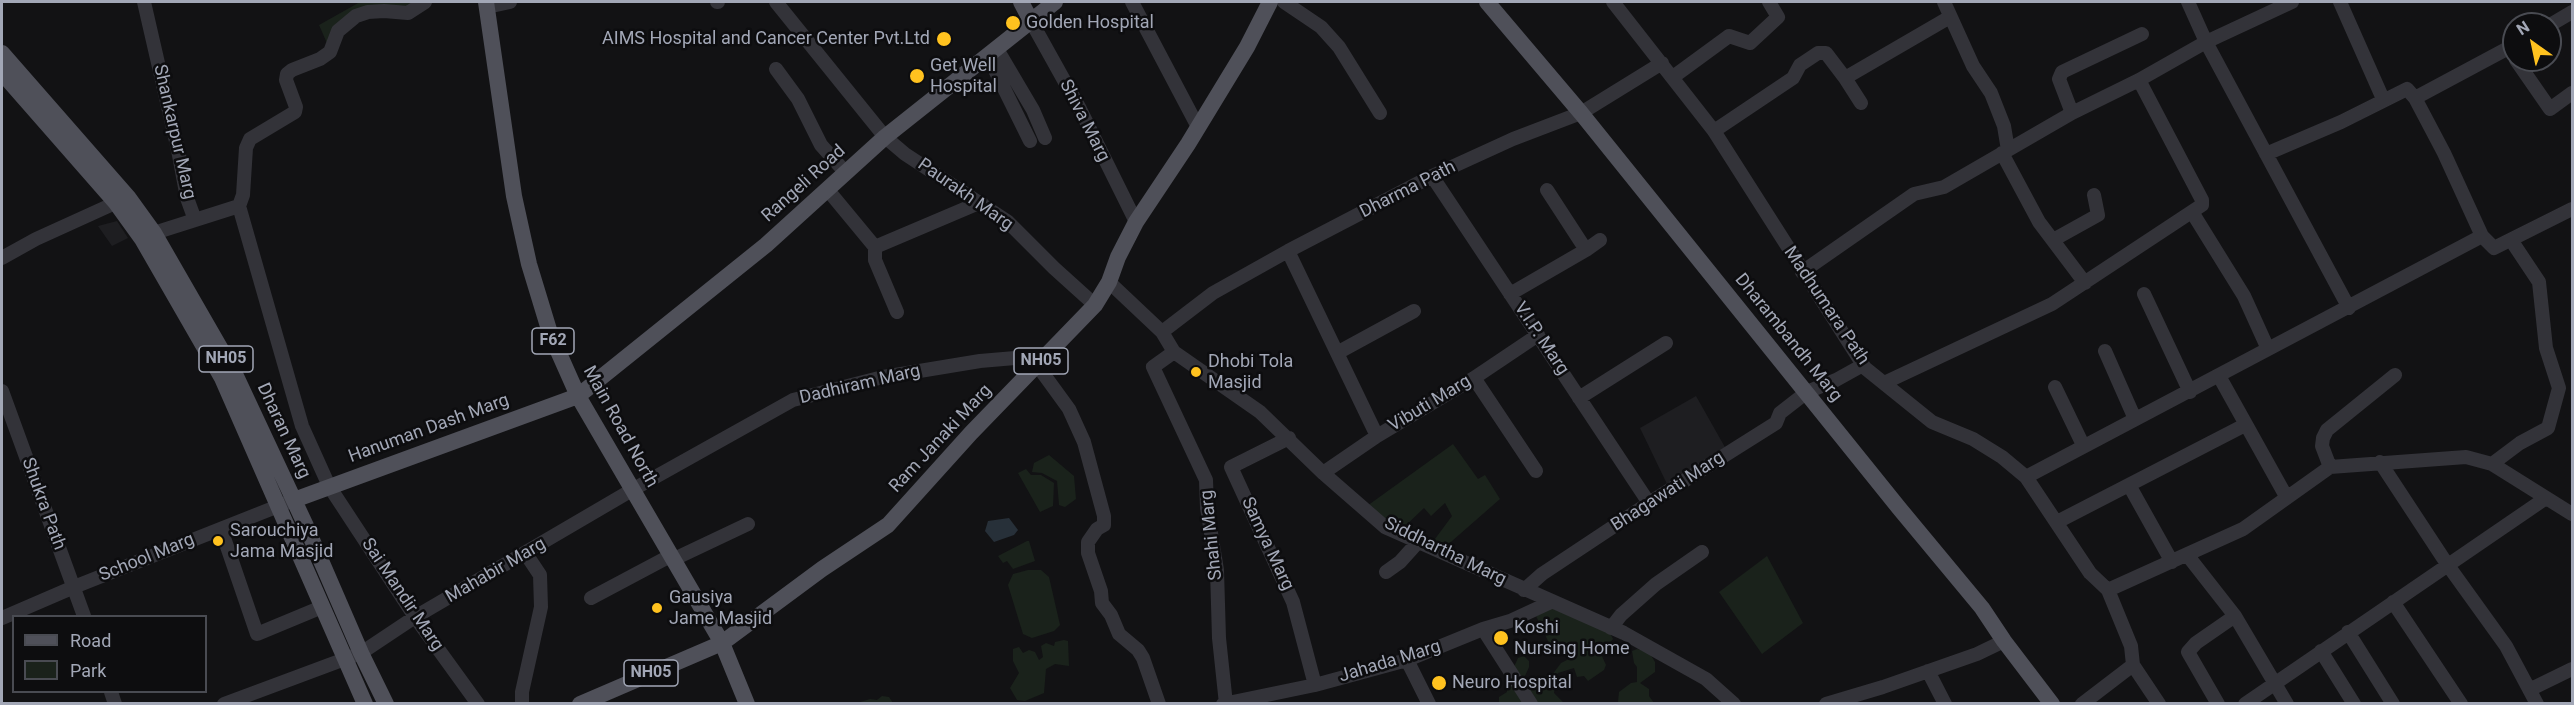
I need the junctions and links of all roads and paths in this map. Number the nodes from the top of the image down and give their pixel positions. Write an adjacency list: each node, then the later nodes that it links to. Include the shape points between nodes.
1 (144, 2): 58 (street, Shankarpur Marg)
2 (425, 2): 55 (street, via 408,13 384,11 356,16 338,31 330,52 287,74 295,112 250,139)
3 (510, 2): 17 (street)
4 (776, 2): 43 (street, Paurakh Marg)
5 (1021, 2): 19 (main road)
6 (1055, 2): 19 (main road, Rangeli Road)
7 (1132, 2): 41 (street)
8 (1270, 2): 41 (main road, Ram Janaki Marg / NH05)
9 (1284, 2): 37 (street, via 1321,27 1339,47)
10 (1487, 2): 38 (main road, Dharambandh Marg)
11 (1613, 2): 25 (street, Madhumara Path)
12 (1769, 2): 29 (street, via 1778,17 1750,43 1729,36)
13 (1944, 2): 18 (street)
14 (2188, 2): 21 (street)
15 (2292, 2): 21 (street)
16 (2340, 2): 34 (street)
17 (486, 4): 95 (main road, Main Road North / F62, via 514,196 529,264 550,333)
18 (1950, 17): 30 (street); 46 (street, via 1973,66 1991,93 2004,126)
19 (1031, 21): 22 (main road, Rangeli Road); 59 (street, Shiva Marg)
20 (2142, 34): 36 (street, via 2062,72 2059,79)
21 (2206, 42): 31 (street); 47 (street)
22 (992, 52): 39 (street); 40 (street); 43 (main road, Rangeli Road)
23 (2, 53): 53 (main road, Dharan Marg / NH05)
24 (2502, 58): 33 (street)
25 (1662, 63): 29 (street, Madhumara Path); 38 (street, Dharma Path)
26 (776, 69): 48 (street, via 798,99 821,145)
27 (2526, 72): 32 (street, via 2550,109)
28 (2, 73): 53 (main road, Dharan Marg / NH05)
29 (1673, 77): 42 (street, Madhumara Path)
30 (1845, 78): 35 (street); 42 (street, via 1826,53 1818,53 1800,65 1793,78)
31 (2139, 80): 36 (street); 57 (street, via 2202,200 2202,205)
32 (2572, 93)
33 (2415, 98): 34 (street, via 2407,89); 61 (street)
34 (2383, 99): 47 (street)
35 (1861, 103)
36 (2072, 112): 46 (street)
37 (1380, 113)
38 (1581, 113): 49 (street, Dharma Path); 93 (main road, Dharambandh Marg)
39 (1035, 114): 40 (street); 44 (street)
40 (1021, 122): 45 (street)
41 (1198, 126): 59 (main road, Ram Janaki Marg / NH05)
42 (1714, 131): 69 (street, Madhumara Path)
43 (885, 137): 48 (main road, Rangeli Road); 54 (street, Paurakh Marg)
44 (1045, 138)
45 (1030, 141)
46 (2005, 151): 63 (street, via 2039,222); 69 (street, via 1944,187 1914,194)
47 (2266, 154): 75 (street)
48 (846, 173): 50 (main road, Rangeli Road)
49 (1432, 176): 67 (street, Dharma Path); 72 (street, V.I.P. Marg)
50 (828, 189): 65 (street); 95 (main road, Rangeli Road, via 766,245)
51 (1547, 190): 66 (street)
52 (2094, 195): 63 (street, via 2098,215)
53 (122, 200): 60 (main road, Dharan Marg / NH05); 68 (street); 113 (main road, Dharan Marg / NH05, via 222,378)
54 (981, 202): 65 (street); 74 (street, Paurakh Marg, via 1007,221)
55 (239, 206): 58 (street); 109 (street, Sai Mandir Marg, via 302,426)
56 (2572, 209): 64 (street)
57 (2192, 212): 71 (street); 81 (street, via 2244,296)
58 (195, 220): 60 (street, Shankarpur Marg)
59 (1136, 222): 70 (main road, Ram Janaki Marg / NH05)
60 (154, 232): 113 (main road, Dharan Marg / NH05, via 234,372)
61 (2482, 236): 64 (street, via 2494,248); 75 (street)
62 (1600, 240): 66 (street)
63 (2053, 240): 71 (street)
64 (2511, 240): 103 (street, via 2538,282 2546,348 2559,388 2548,428)
65 (875, 247): 77 (street, via 875,260)
66 (1586, 250): 72 (street)
67 (1288, 251): 78 (street, Dharma Path, via 1213,293); 84 (street)
68 (2, 258)
69 (1802, 272): 86 (street, Madhumara Path)
70 (1109, 282): 74 (main road, Ram Janaki Marg / NH05); 78 (street, Siddhartha Marg)
71 (2085, 283): 90 (street, via 2052,304)
72 (1510, 294): 79 (street, V.I.P. Marg)
73 (2144, 294): 94 (street)
74 (1095, 305): 85 (main road, Ram Janaki Marg / NH05)
75 (2349, 308): 81 (street)
76 (1414, 311): 84 (street)
77 (897, 312)
78 (1162, 332): 83 (street, Siddhartha Marg)
79 (1538, 335): 89 (street, Vibuti Marg); 96 (street, V.I.P. Marg)
80 (1666, 343): 96 (street)
81 (2268, 349): 88 (street)
82 (2105, 351): 97 (street)
83 (1174, 352): 100 (street, Siddhartha Marg, via 1260,412); 154 (street, Shahi Marg, via 1153,367 1206,480 1217,570)
84 (1337, 352): 99 (street)
85 (1037, 365): 110 (street, Dadhiram Marg, via 1015,358 980,361 883,377 793,400); 142 (main road, Ram Janaki Marg / NH05, via 888,525); 162 (street, via 1069,409 1093,469 1104,525 1088,542 1088,554 1102,603 1119,634 1143,658)
86 (1863, 365): 90 (street, Madhumara Path); 93 (street, Bhagawati Marg)
87 (2395, 375): 104 (street, via 2327,430 2322,446)
88 (2219, 376): 94 (street); 98 (street)
89 (1474, 378): 99 (street, Vibuti Marg); 105 (street)
90 (1884, 383): 107 (street, Madhumara Path, via 1932,422 1973,439)
91 (2055, 387): 101 (street)
92 (2, 391): 127 (street, Shukra Path)
93 (1807, 392): 114 (street, Bhagawati Marg, via 1780,412 1776,423); 141 (main road, Dharambandh Marg, via 1982,608)
94 (2190, 392): 97 (street)
95 (578, 396): 109 (main road, Hanuman Dash Marg); 110 (main road, Main Road North / F62)
96 (1579, 398): 114 (street, V.I.P. Marg)
97 (2135, 420): 101 (street)
98 (2245, 425): 108 (street); 111 (street)
99 (1377, 436): 106 (street, Vibuti Marg)
100 (1288, 438): 106 (street, Siddhartha Marg); 150 (street, Samya Marg, via 1231,467 1293,602)
101 (2083, 445): 107 (street)
102 (2380, 462): 103 (street, via 2466,458); 104 (street); 125 (street)
103 (2492, 464): 112 (street)
104 (2330, 467): 111 (street)
105 (1536, 471)
106 (1323, 473): 119 (street, Siddhartha Marg, via 1385,526)
107 (2026, 477): 116 (street, Madhumara Path)
108 (2129, 484): 116 (street); 124 (street)
109 (329, 486): 113 (main road, Hanuman Dash Marg); 136 (street, Sai Mandir Marg)
110 (632, 490): 121 (street, Mahabir Marg); 123 (main road, Main Road North / F62)
111 (2287, 498): 122 (street, via 2244,529)
112 (2546, 498): 115 (street); 125 (street)
113 (286, 503): 118 (street, School Marg); 133 (main road, Dharan Marg / NH05); 144 (main road, Dharan Marg / NH05)
114 (1649, 503): 128 (street, Bhagawati Marg)
115 (2572, 514)
116 (2057, 522): 129 (street, Madhumara Path, via 2090,573)
117 (748, 524): 123 (street)
118 (221, 529): 127 (street, School Marg); 133 (street, via 257,634)
119 (1419, 542): 126 (street); 128 (street, Siddhartha Marg)
120 (1702, 552): 138 (street, via 1656,584)
121 (526, 554): 136 (street, Mahabir Marg); 159 (street, via 540,575 541,607)
122 (2188, 556): 124 (street); 135 (street)
123 (671, 558): 130 (street); 142 (main road, Main Road North / F62)
124 (2172, 562): 129 (street)
125 (2447, 564): 132 (street); 151 (street, via 2506,646)
126 (1386, 573)
127 (74, 587): 134 (street, Shukra Path); 137 (street, School Marg)
128 (1524, 590): 131 (street, Siddhartha Marg)
129 (2108, 591): 146 (street, Madhumara Path, via 2131,646)
130 (591, 598)
131 (1551, 602): 138 (street, Siddhartha Marg); 139 (street, Jahada Marg)
132 (2393, 602): 140 (street); 175 (street)
133 (322, 607): 144 (main road, Dharan Marg / NH05)
134 (84, 615)
135 (2235, 616): 149 (street); 170 (street, via 2188,652)
136 (415, 617): 144 (street, Mahabir Marg); 158 (street, Sai Mandir Marg)
137 (2, 618)
138 (1611, 628): 165 (street, Siddhartha Marg, via 1706,679)
139 (1483, 629): 145 (street, Jahada Marg); 164 (street)
140 (2348, 632): 143 (street); 174 (street)
141 (2004, 641): 148 (street); 153 (main road, Dharambandh Marg)
142 (722, 643): 152 (main road, NH05); 161 (main road, F62)
143 (2321, 651): 149 (street); 173 (street)
144 (353, 656): 155 (street, Mahabir Marg); 156 (main road, Dharan Marg / NH05); 157 (main road, Dharan Marg / NH05)
145 (1407, 660): 150 (street, Jahada Marg); 163 (street)
146 (2133, 665): 168 (street); 169 (street)
147 (2572, 670): 151 (street)
148 (1929, 671): 166 (street); 167 (street)
149 (2276, 684): 171 (street); 172 (street)
150 (1315, 685): 154 (street, Jahada Marg)
151 (2531, 689): 176 (street)
152 (599, 700): 160 (main road, NH05)
153 (2047, 701)
154 (1225, 703)
155 (224, 704)
156 (365, 704)
157 (386, 704)
158 (478, 704)
159 (522, 704)
160 (580, 704)
161 (747, 704)
162 (1159, 704)
163 (1428, 704)
164 (1531, 704)
165 (1734, 704)
166 (1826, 704)
167 (1945, 704)
168 (2082, 704)
169 (2159, 704)
170 (2218, 704)
171 (2245, 704)
172 (2287, 704)
173 (2354, 704)
174 (2393, 704)
175 (2461, 704)
176 (2537, 704)

